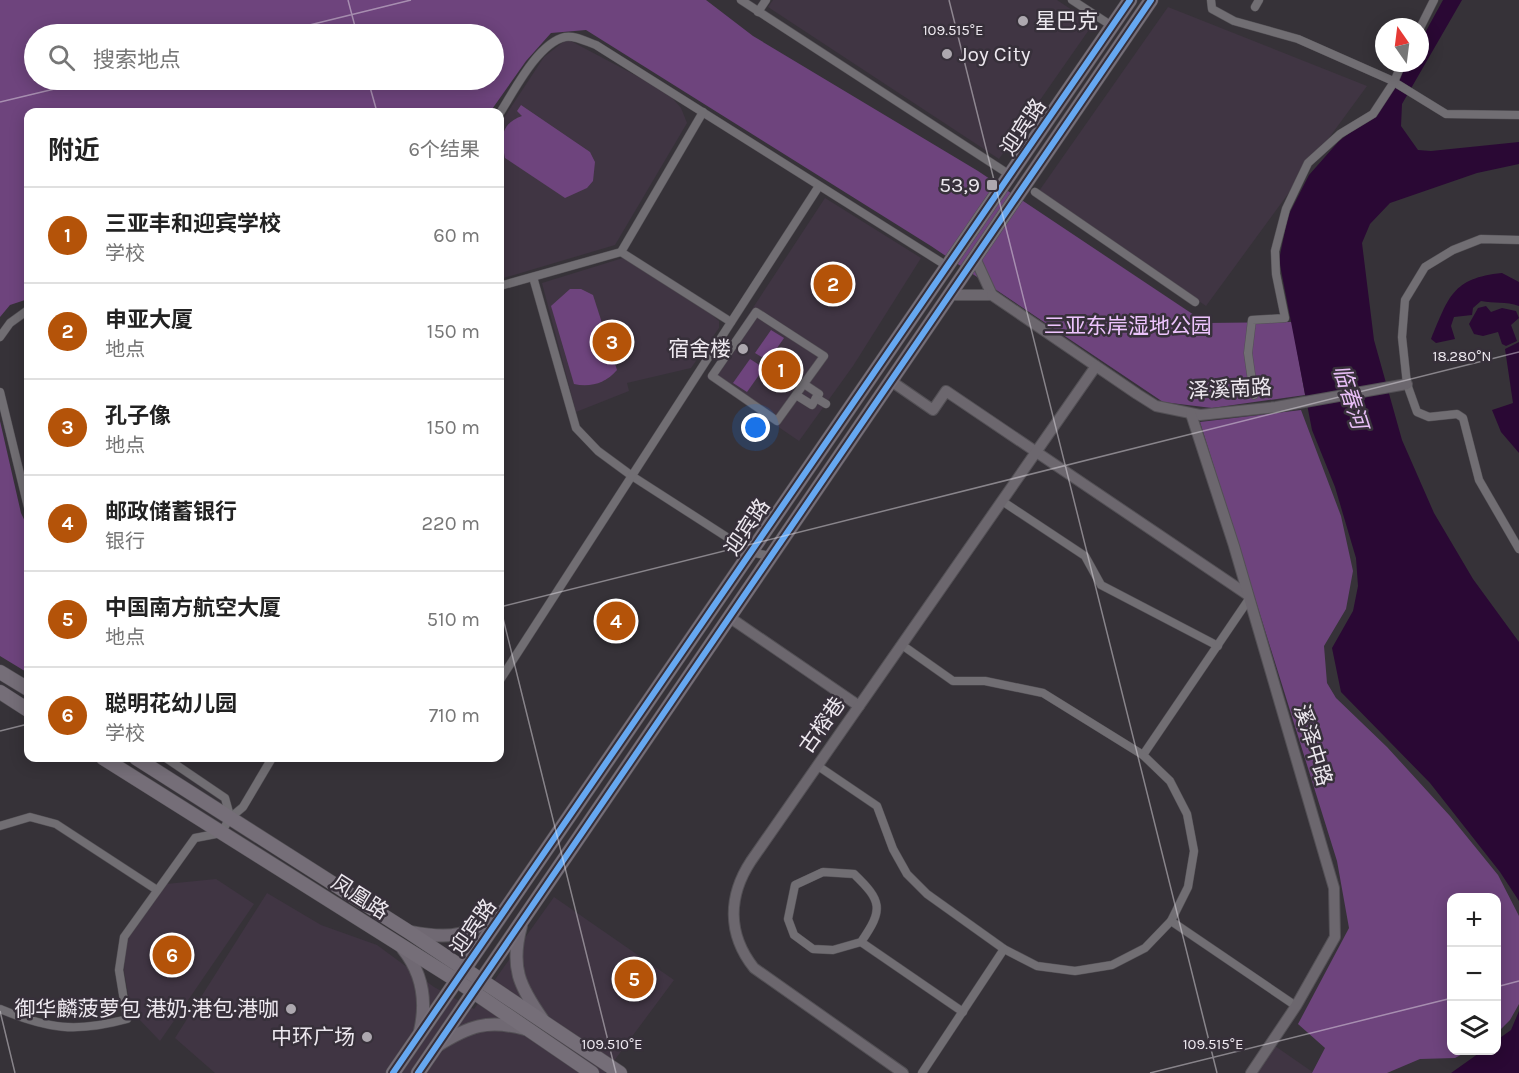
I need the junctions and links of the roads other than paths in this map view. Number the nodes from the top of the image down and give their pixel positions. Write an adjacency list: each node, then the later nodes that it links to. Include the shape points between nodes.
1 (741, 0): 8 (street)
2 (766, 0): 8 (street)
3 (1072, 0): 10 (street)
4 (1130, 0): 10 (highway, 迎宾路)
5 (1151, 0): 21 (highway, 迎宾路)
6 (1211, 0): 12 (street, via 1212,9 1234,21 1298,39)
7 (1434, 0): 9 (street)
8 (758, 12): 16 (street)
9 (1425, 18)
10 (1112, 26): 16 (highway, 迎宾路)
11 (1398, 72): 12 (street)
12 (1393, 81): 15 (street, via 1446,114); 37 (street, via 1372,114 1340,134 1308,163 1286,209 1275,251 1285,318 1252,320 1248,353)
13 (504, 108): 14 (street, via 547,46 567,37 596,45)
14 (704, 112): 17 (street); 20 (street)
15 (1519, 115)
16 (1010, 175): 22 (highway, 迎宾路)
17 (819, 186): 22 (street); 29 (street)
18 (1035, 192): 27 (street)
19 (1519, 240): 34 (street, via 1481,239 1425,267 1405,300 1402,337)
20 (621, 252): 23 (street); 29 (street)
21 (975, 258): 25 (highway, 迎宾路); 26 (street)
22 (946, 266): 45 (highway, 迎宾路)
23 (533, 277): 24 (street); 42 (street, via 576,428 598,451)
24 (504, 285)
25 (950, 295): 26 (street); 32 (highway, 迎宾路)
26 (992, 295): 31 (street, 泽溪南路)
27 (1195, 302)
28 (24, 313): 30 (street)
29 (731, 322): 42 (street)
30 (0, 337)
31 (1096, 366): 40 (street, 泽溪南路, via 1156,405); 41 (street, 古榕巷)
32 (891, 381): 41 (street, via 933,410 946,391); 46 (highway, 迎宾路)
33 (804, 384): 36 (street); 36 (street, via 824,356 756,312 711,375 777,422); 38 (street, via 819,394)
34 (1407, 384): 40 (street, 泽溪南路, via 1290,405); 47 (street, via 1417,412 1429,417 1457,414 1463,418 1479,480)
35 (0, 392): 43 (street)
36 (796, 395): 38 (street, via 812,405)
37 (1254, 395)
38 (816, 398): 39 (street)
39 (826, 404)
40 (1191, 414): 52 (street, 溪泽中路)
41 (1036, 452): 44 (street, 古榕巷); 52 (street)
42 (632, 476): 48 (street); 57 (street)
43 (24, 491)
44 (1002, 501): 54 (street, 古榕巷); 55 (street, via 1085,556 1101,585)
45 (764, 530): 46 (highway); 48 (highway, 迎宾路)
46 (782, 541): 49 (highway, 迎宾路)
47 (1519, 549)
48 (750, 552): 49 (street); 50 (highway, 迎宾路); 51 (highway)
49 (770, 556): 51 (highway, 迎宾路)
50 (729, 582): 51 (highway, via 740,584); 72 (highway, 迎宾路)
51 (743, 595): 53 (highway, 迎宾路)
52 (1249, 597): 55 (street); 81 (street, 溪泽中路, via 1334,888 1335,937)
53 (729, 617): 60 (street); 74 (highway, 迎宾路)
54 (902, 645): 60 (street, 古榕巷); 62 (street, via 953,681 985,681 1043,693)
55 (1218, 646): 62 (street)
56 (0, 672): 58 (highway)
57 (504, 674)
58 (24, 687)
59 (0, 692): 61 (highway)
60 (859, 706): 67 (street, 古榕巷)
61 (24, 707)
62 (1143, 755): 73 (street, via 1170,781 1187,814 1194,850 1188,888)
63 (110, 762): 70 (highway, 凤凰路)
64 (142, 762): 68 (highway, 凤凰路)
65 (172, 762): 68 (street, via 225,798)
66 (270, 762): 68 (street, via 243,807)
67 (818, 766): 78 (street, via 877,806 907,874 927,894); 92 (street, 古榕巷, via 739,881 733,910 737,938 760,974)
68 (231, 818): 70 (street); 75 (highway, 凤凰路)
69 (0, 826): 71 (street, via 30,817 56,824)
70 (221, 833): 71 (street, via 195,838); 77 (highway, 凤凰路)
71 (157, 890): 82 (street, via 124,937 119,970 127,1019 93,1028 36,1024)
72 (506, 908): 75 (main road, via 460,936); 79 (highway, 迎宾路)
73 (1171, 921): 78 (street, via 1145,948 1112,965 1075,971 1037,966); 81 (street)
74 (522, 922): 80 (highway, 迎宾路); 84 (main road, via 514,952 517,973 526,996)
75 (409, 932): 79 (highway, 凤凰路)
76 (861, 942): 76 (street, via 833,950 813,949 794,935 788,919 795,885 823,872 854,874 875,894 878,905 873,925); 83 (street)
77 (401, 946): 79 (highway, 凤凰路); 86 (main road, via 421,982 425,1011)
78 (1004, 949): 83 (street)
79 (460, 975): 80 (highway, 凤凰路); 86 (highway, 迎宾路)
80 (477, 986): 84 (highway, 凤凰路); 85 (highway, 凤凰路); 87 (highway, 迎宾路)
81 (1296, 1006): 94 (street, 溪泽中路)
82 (0, 1009)
83 (963, 1012): 93 (street)
84 (546, 1023): 91 (highway, 凤凰路)
85 (529, 1030): 87 (main road, via 484,1024 464,1029); 90 (highway, 凤凰路)
86 (420, 1034): 88 (highway, 迎宾路)
87 (436, 1046): 89 (highway, 迎宾路)
88 (393, 1073)
89 (418, 1073)
90 (592, 1073)
91 (620, 1073)
92 (903, 1073)
93 (922, 1073)
94 (1251, 1073)

